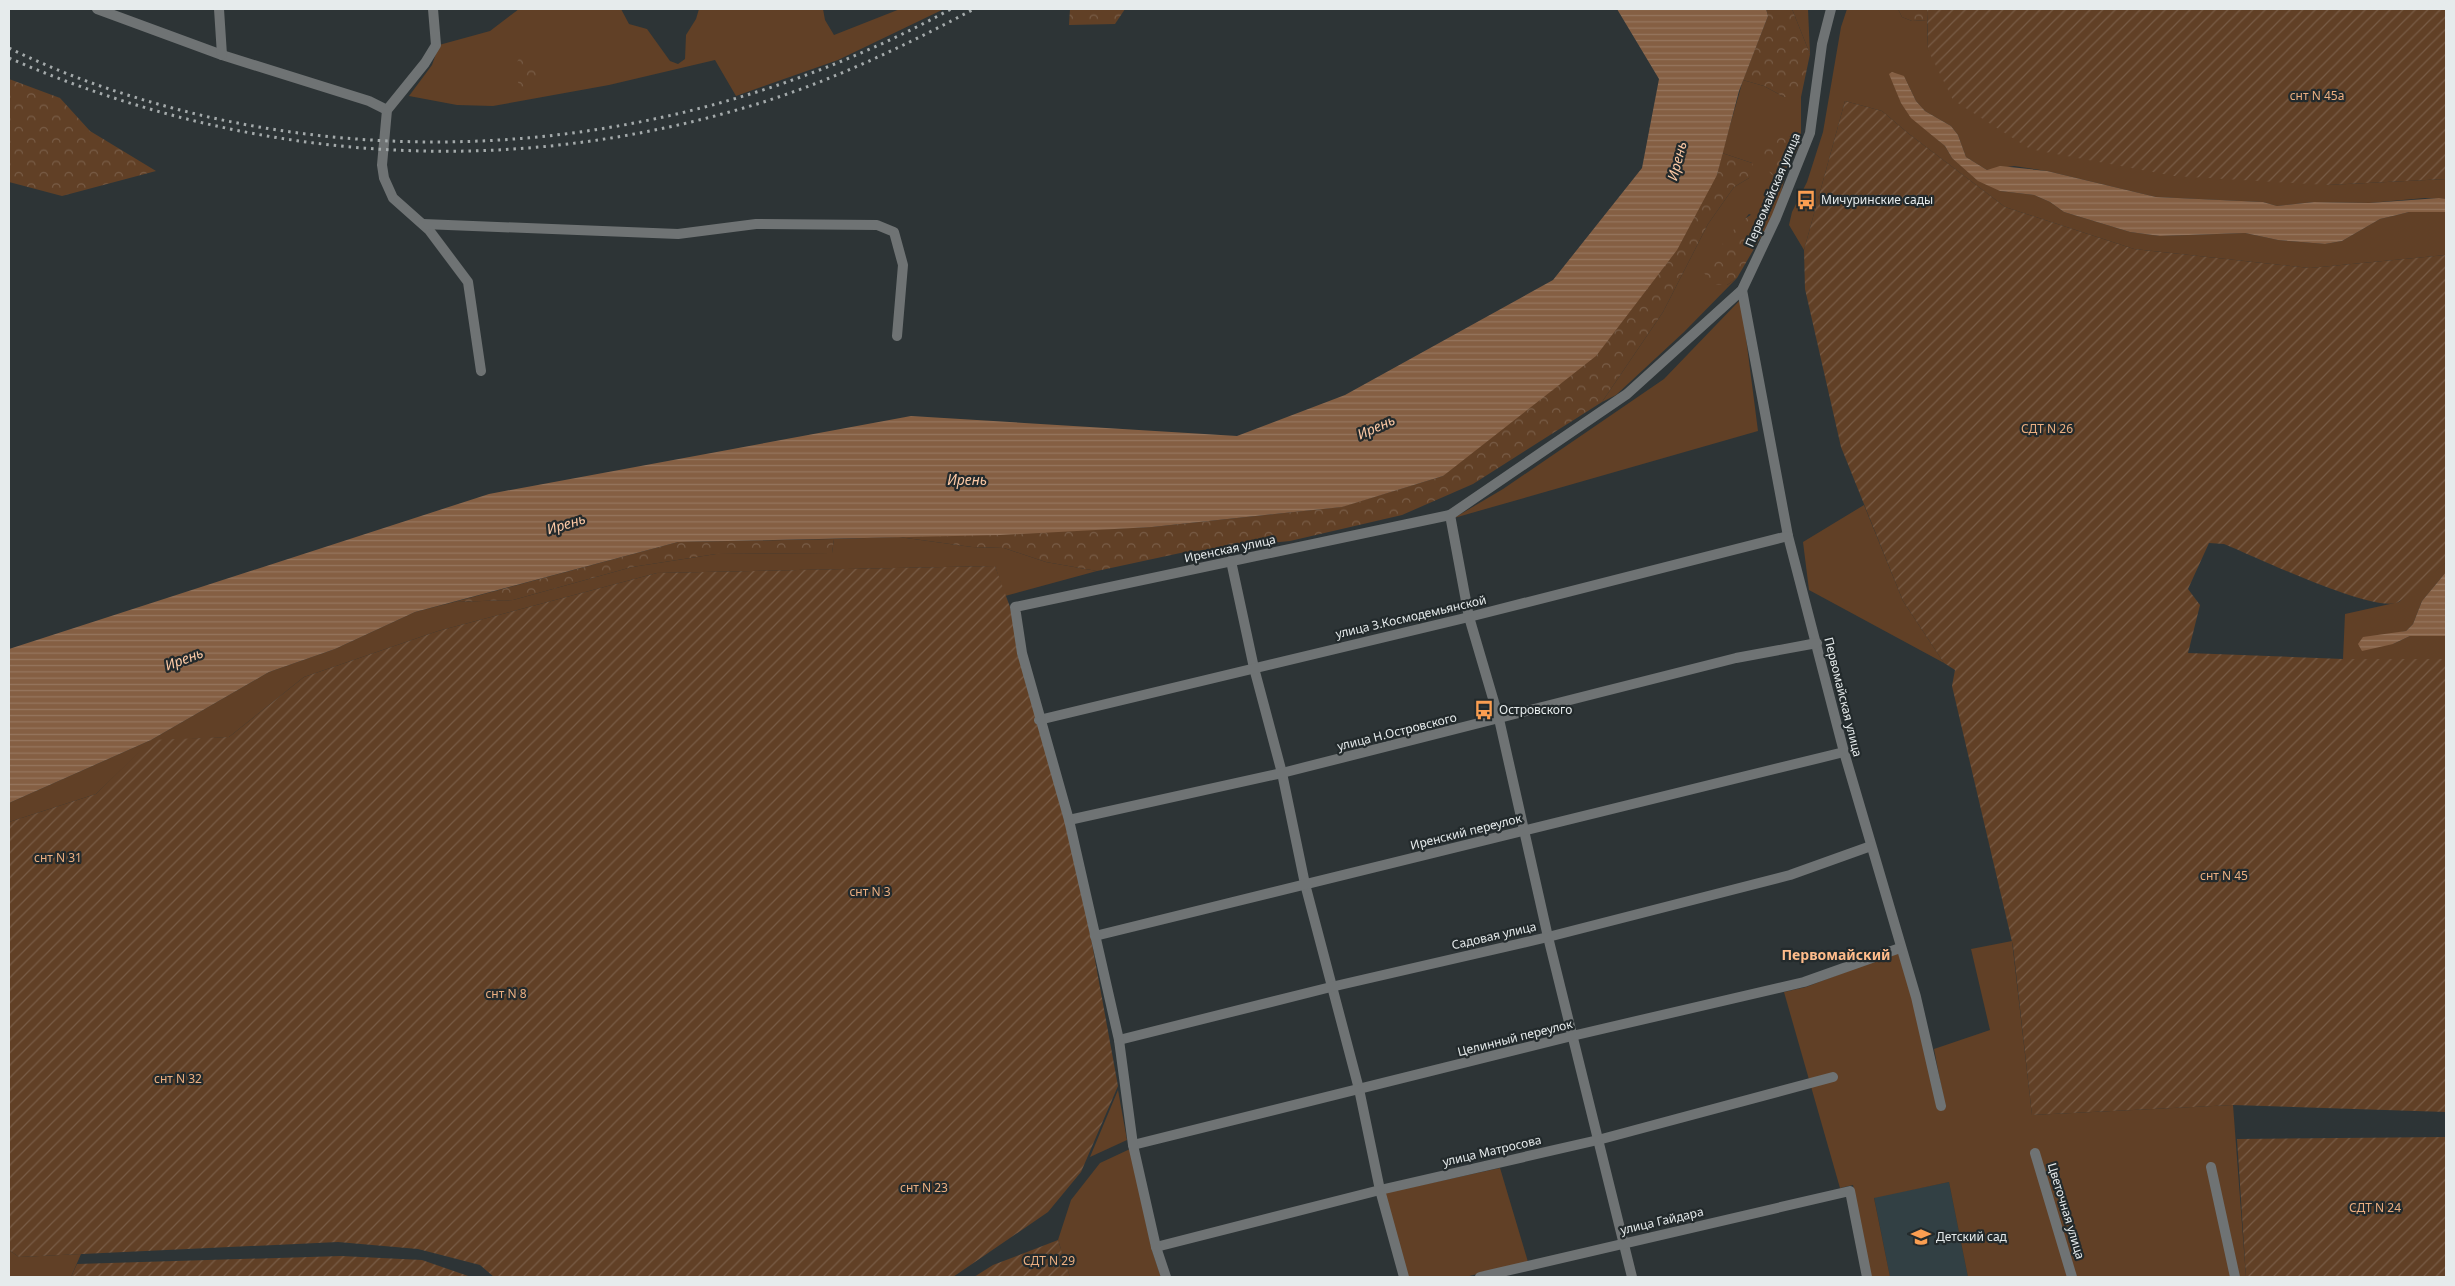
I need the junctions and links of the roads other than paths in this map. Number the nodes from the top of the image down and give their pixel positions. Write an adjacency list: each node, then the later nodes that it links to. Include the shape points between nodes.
1 (97, 9): 5 (street)
2 (219, 9): 5 (street)
3 (432, 9): 6 (street, via 436,45)
4 (1831, 9): 8 (street, Первомайская улица, via 1822,44 1810,133 1776,218)
5 (222, 55): 6 (street, via 369,101)
6 (387, 110): 7 (street, via 382,165 385,183 394,198)
7 (422, 224): 9 (street, via 678,234 756,224 877,225 894,232 902,265); 10 (street, via 468,282)
8 (1742, 290): 11 (street, Первомайская улица, via 1627,394); 12 (street, Первомайская улица)
9 (897, 336)
10 (480, 372)
11 (1450, 515): 13 (street, Иренская улица); 14 (street)
12 (1788, 536): 14 (street, улица З.Космодемьянской); 15 (street, Первомайская улица)
13 (1231, 561): 16 (street); 18 (street, Иренская улица, via 1015,607 1022,654)
14 (1469, 617): 16 (street, улица З.Космодемьянской); 17 (street)
15 (1816, 642): 17 (street, улица Н.Островского, via 1736,658); 19 (street, Первомайская улица)
16 (1254, 668): 18 (street, улица З.Космодемьянской); 20 (street)
17 (1499, 719): 20 (street, улица Н.Островского); 22 (street)
18 (1040, 720): 21 (street)
19 (1844, 752): 22 (street, Иренский переулок); 23 (street, Первомайская улица)
20 (1282, 773): 21 (street, улица Н.Островского); 24 (street)
21 (1069, 820): 25 (street)
22 (1523, 830): 24 (street, Иренский переулок); 26 (street)
23 (1871, 846): 26 (street, Садовая улица, via 1790,875); 27 (street, Первомайская улица)
24 (1305, 884): 25 (street, Иренский переулок); 28 (street)
25 (1095, 936): 30 (street)
26 (1548, 937): 28 (street, Садовая улица); 29 (street)
27 (1900, 948): 29 (street, Целинный переулок, via 1804,982); 33 (street, Первомайская улица, via 1916,997)
28 (1331, 987): 30 (street, Садовая улица); 32 (street)
29 (1572, 1036): 32 (street, Целинный переулок); 34 (street)
30 (1119, 1040): 35 (street)
31 (1833, 1077): 34 (street, улица Матросова)
32 (1358, 1090): 35 (street, Целинный переулок); 38 (street)
33 (1941, 1106)
34 (1598, 1140): 38 (street, улица Матросова); 39 (street)
35 (1133, 1145): 40 (street)
36 (2035, 1153): 46 (street, Цветочная улица)
37 (2211, 1167): 47 (street)
38 (1380, 1190): 40 (street, улица Матросова); 42 (street)
39 (1624, 1242): 43 (street, улица Гайдара); 44 (street); 45 (street, улица Гайдара, via 1850,1191)
40 (1156, 1247): 41 (street)
41 (1166, 1277)
42 (1404, 1277)
43 (1480, 1277)
44 (1632, 1277)
45 (1867, 1277)
46 (2072, 1277)
47 (2234, 1277)

